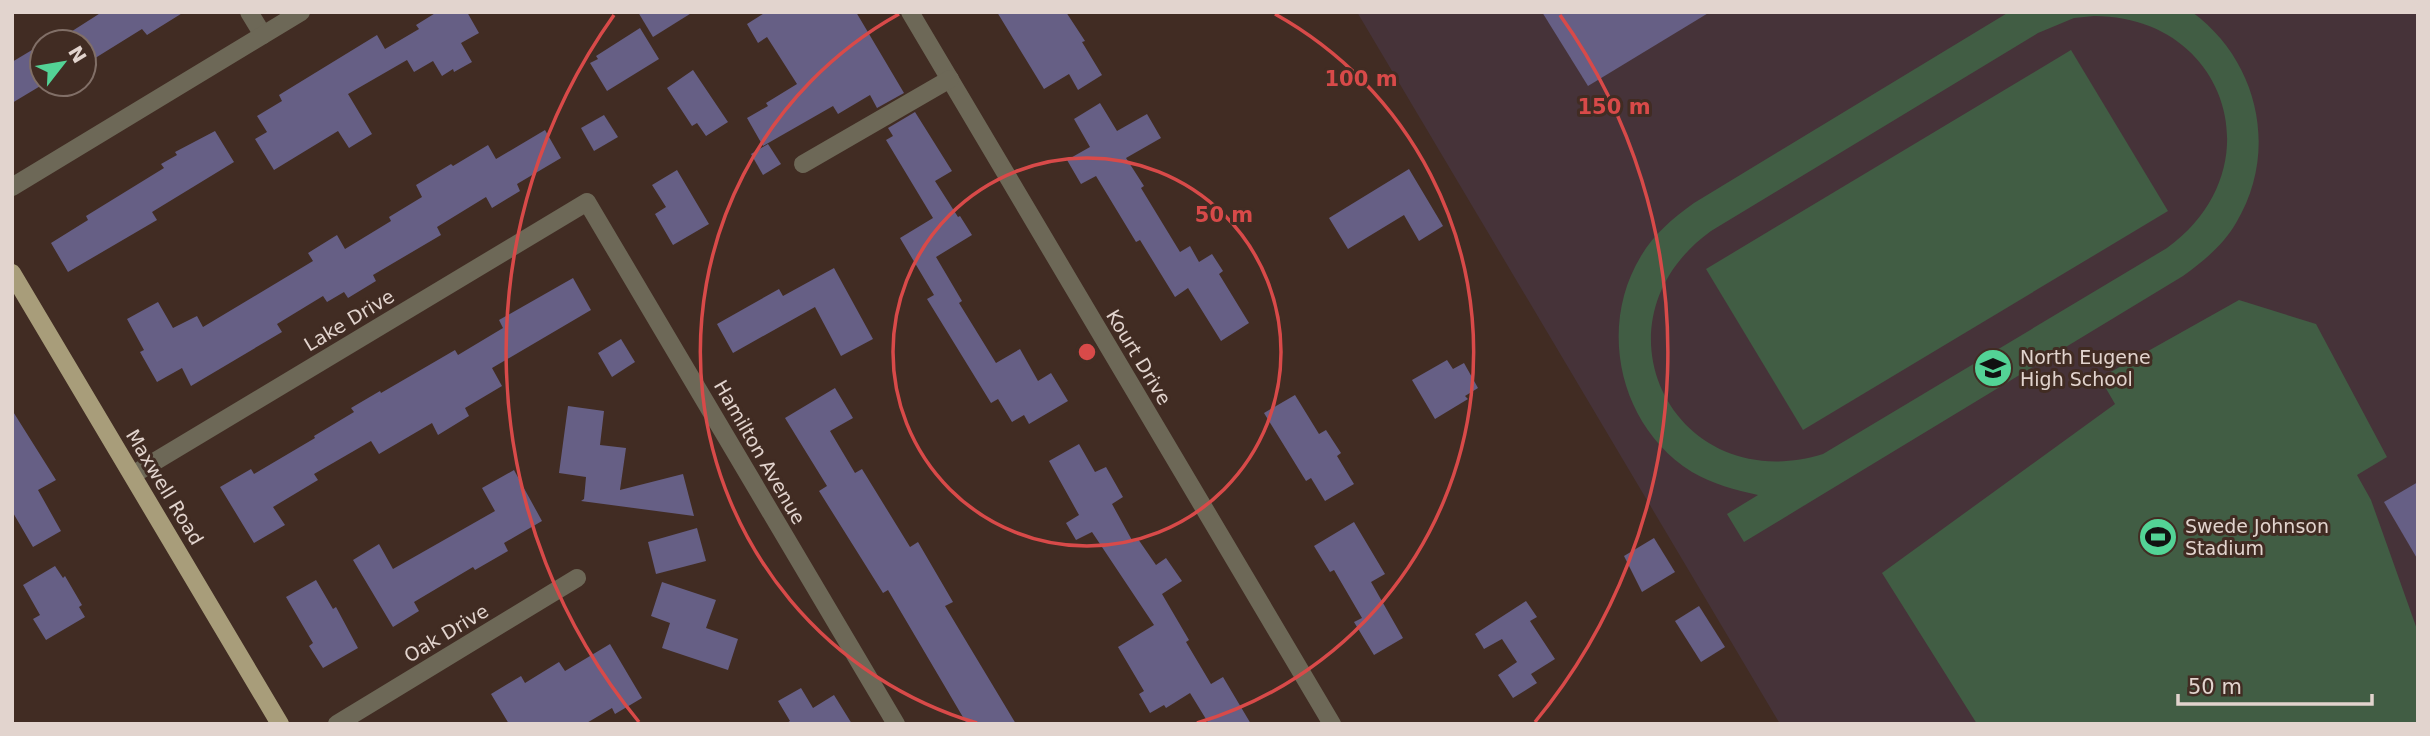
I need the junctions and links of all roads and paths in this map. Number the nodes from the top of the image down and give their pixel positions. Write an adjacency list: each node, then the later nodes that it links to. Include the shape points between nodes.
1 (249, 12): 4 (street)
2 (301, 12): 4 (street)
3 (910, 12): 5 (street, Kourt Drive)
4 (263, 35): 7 (street)
5 (950, 79): 6 (street); 15 (street, Kourt Drive)
6 (803, 164)
7 (12, 187)
8 (587, 202): 10 (street, Lake Drive); 14 (street, Hamilton Avenue)
9 (12, 273): 10 (main road, Maxwell Road)
10 (134, 474): 12 (main road, Maxwell Road)
11 (577, 578): 13 (street, Oak Drive)
12 (280, 724)
13 (337, 724)
14 (896, 724)
15 (1332, 724)

